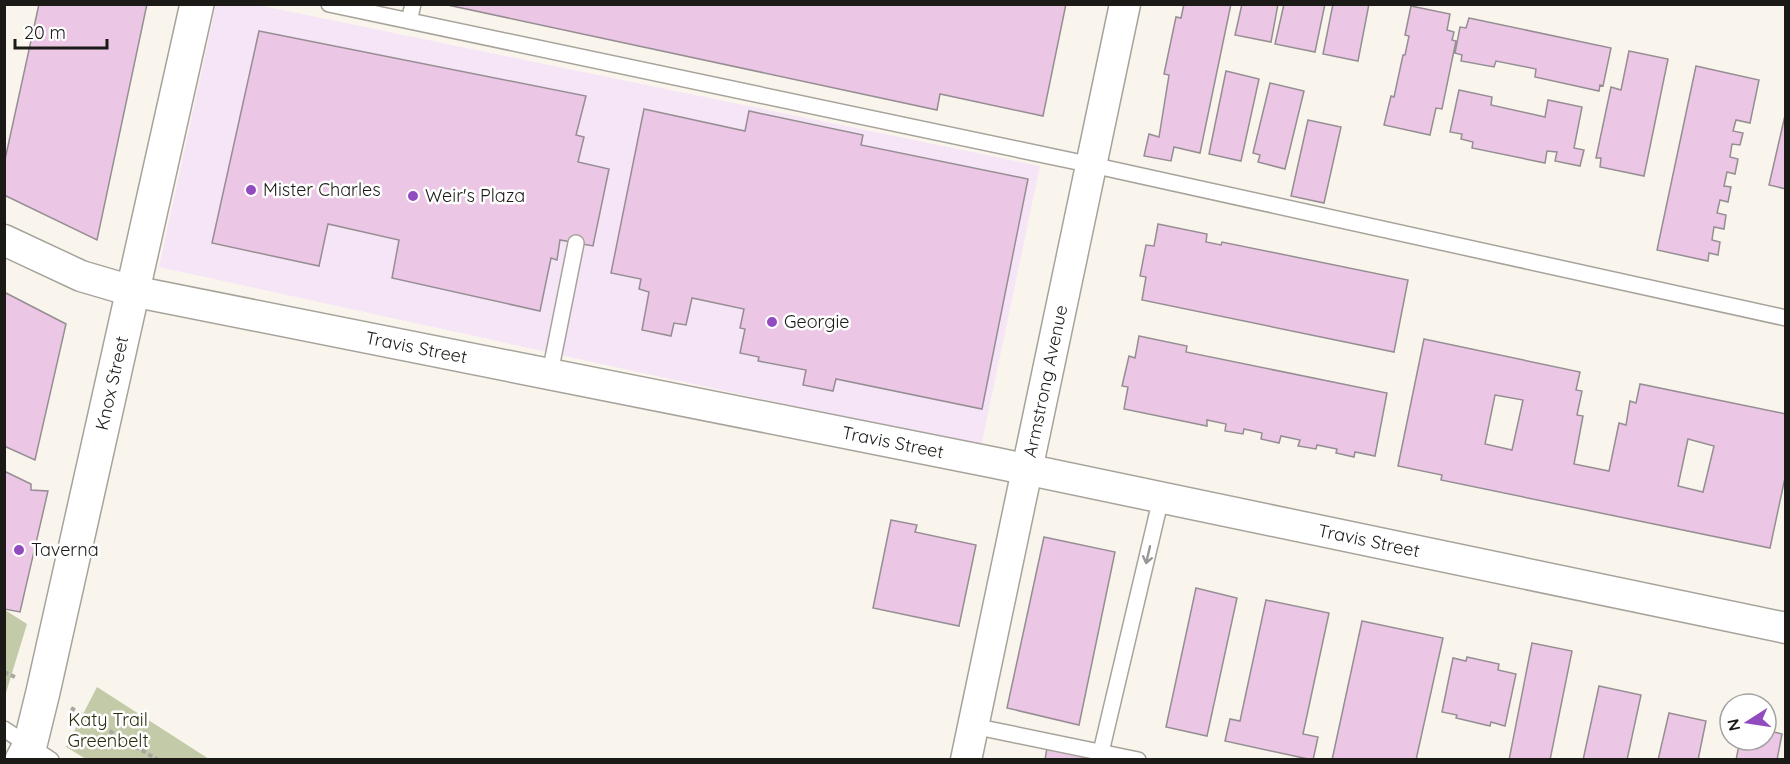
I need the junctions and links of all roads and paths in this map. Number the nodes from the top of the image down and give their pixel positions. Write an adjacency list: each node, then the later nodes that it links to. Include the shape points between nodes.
1 (197, 4): 10 (street, Knox Street)
2 (329, 4): 5 (lane)
3 (413, 4): 6 (lane)
4 (1125, 4): 7 (street, Armstrong Avenue)
5 (378, 10): 6 (lane)
6 (409, 21): 7 (lane)
7 (1092, 165): 11 (lane); 13 (street, Armstrong Avenue)
8 (4, 240): 10 (street, Travis Street, via 81,276)
9 (576, 243): 12 (lane)
10 (132, 291): 12 (street, Travis Street); 20 (street, Knox Street)
11 (1785, 318)
12 (550, 373): 13 (street, Travis Street)
13 (1027, 470): 14 (street, Travis Street); 19 (street, Armstrong Avenue)
14 (1161, 498): 15 (street, Travis Street); 21 (lane, one-way to 21)
15 (1785, 628)
16 (4, 672): 17 (path)
17 (14, 677)
18 (75, 710): 22 (path)
19 (973, 726): 21 (lane); 23 (street, Armstrong Avenue)
20 (27, 748)
21 (1101, 752): 24 (lane)
22 (158, 759)
23 (966, 759)
24 (1138, 759)

